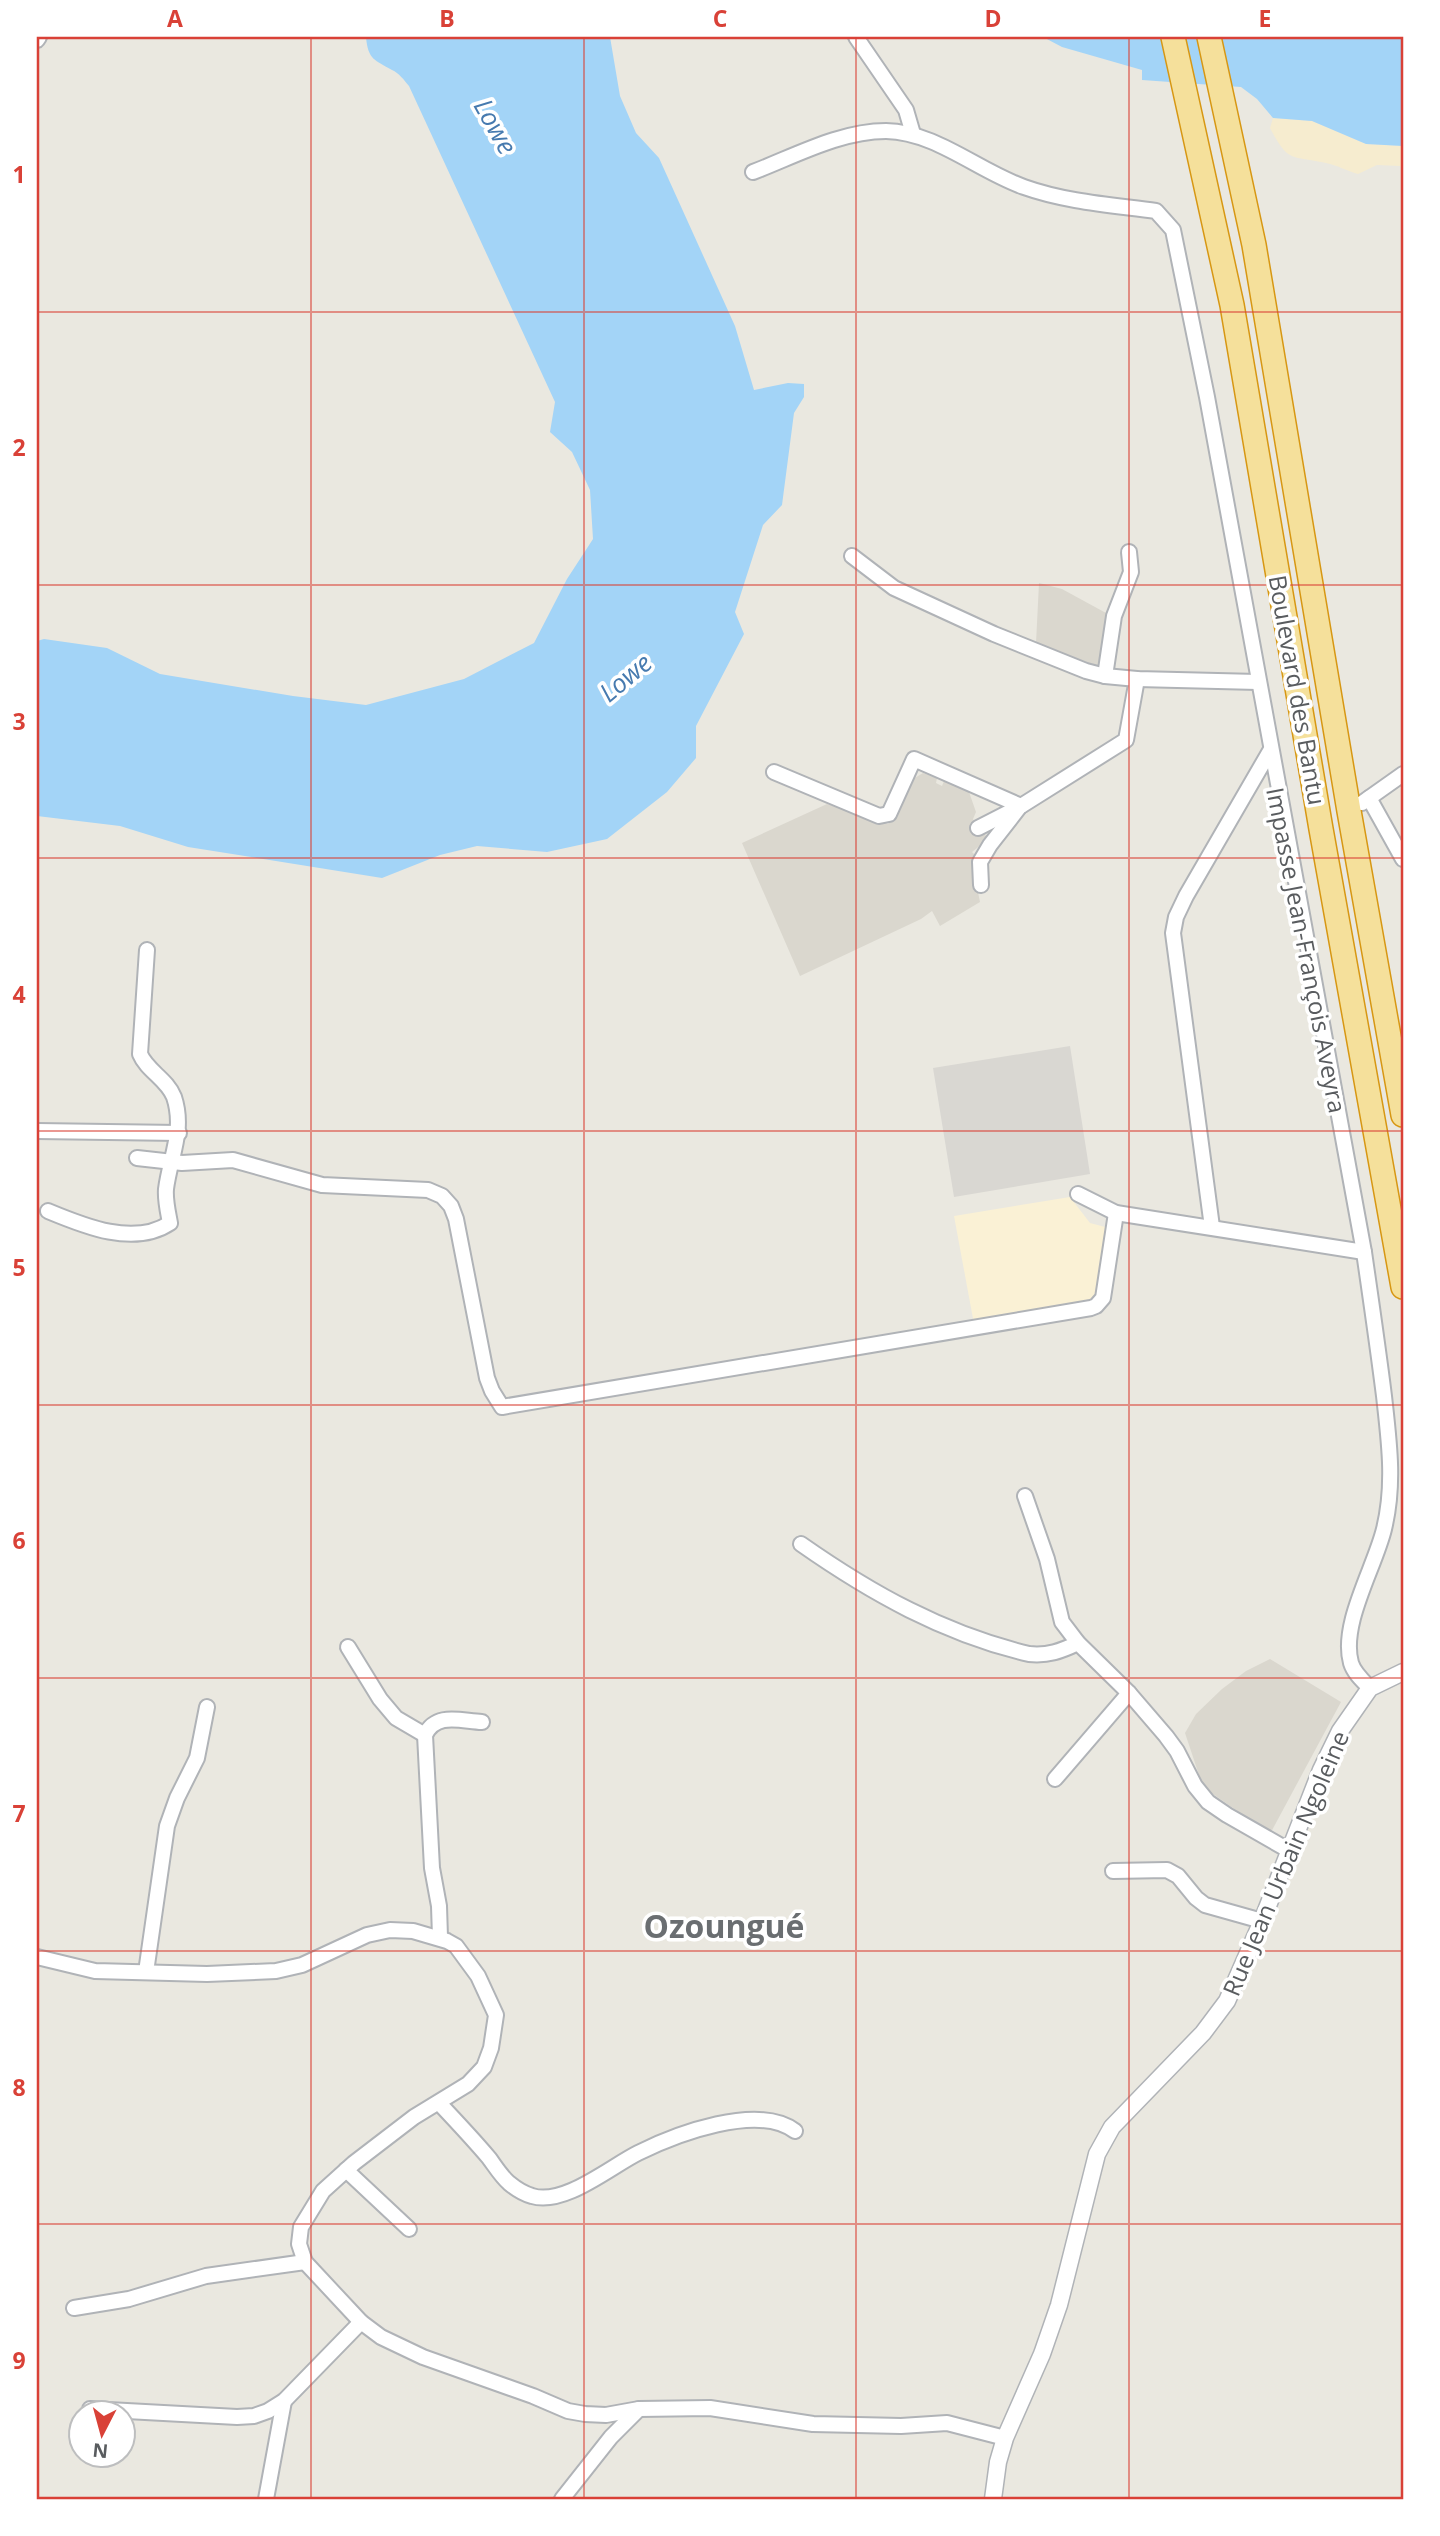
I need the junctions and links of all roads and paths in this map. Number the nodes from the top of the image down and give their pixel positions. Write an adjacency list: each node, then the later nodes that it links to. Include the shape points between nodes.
1 (856, 37): 4 (street, via 906,110)
2 (1173, 37): 31 (highway, Boulevard des Bantu, via 1231,305)
3 (1209, 37): 16 (highway, Boulevard des Bantu, via 1256,256)
4 (913, 134): 5 (street, via 885,131 836,140); 10 (street, Impasse Jean-François Aveyra, via 1023,187 1064,198 1156,211 1173,230)
5 (753, 172)
6 (1129, 552): 8 (street, via 1131,572 1114,616)
7 (852, 556): 8 (street, via 894,588 995,634)
8 (1105, 676): 9 (street)
9 (1138, 679): 10 (street); 15 (street, via 1126,740)
10 (1258, 682): 11 (street, Impasse Jean-François Aveyra)
11 (1270, 751): 29 (street, via 1186,896 1173,933); 30 (street, Impasse Jean-François Aveyra)
12 (774, 772): 15 (street, via 878,816 889,814 914,759)
13 (1403, 774): 14 (street)
14 (1369, 798): 16 (street); 18 (street)
15 (1021, 806): 17 (street); 19 (street, via 981,862)
16 (1349, 811): 21 (highway, Boulevard des Bantu)
17 (978, 828)
18 (1403, 860)
19 (981, 885)
20 (147, 950): 23 (street, via 140,1054 169,1086)
21 (1403, 1115)
22 (37, 1131): 23 (street)
23 (179, 1133): 25 (street)
24 (137, 1158): 25 (street)
25 (172, 1162): 27 (street, via 166,1190 167,1225 135,1235 81,1225); 28 (street, via 233,1160 322,1185 428,1189 442,1196 456,1219 487,1378 502,1406 1091,1308 1103,1298)
26 (1078, 1194): 28 (street)
27 (48, 1211)
28 (1116, 1213): 29 (street)
29 (1212, 1227): 30 (street)
30 (1364, 1252): 38 (street, Impasse Jean-François Aveyra, via 1391,1453 1384,1531 1349,1645 1351,1664)
31 (1403, 1287)
32 (1025, 1496): 34 (street, via 1062,1622)
33 (801, 1544): 34 (street, via 850,1579 944,1627 1042,1656)
34 (1078, 1643): 39 (street)
35 (348, 1647): 42 (street, via 396,1718)
36 (1403, 1660): 38 (street, Rue Jean Urbain Ngoleine)
37 (1403, 1672): 38 (street)
38 (1377, 1684): 44 (street, Rue Jean Urbain Ngoleine, via 1353,1710 1331,1748)
39 (1129, 1693): 43 (street); 44 (street, via 1177,1751 1208,1802)
40 (207, 1707): 49 (street, via 197,1758 167,1826)
41 (482, 1722): 42 (street, via 439,1720)
42 (425, 1735): 47 (street)
43 (1055, 1779)
44 (1290, 1851): 46 (street, Rue Jean Urbain Ngoleine)
45 (1113, 1871): 46 (street, via 1167,1870 1205,1905)
46 (1262, 1921): 60 (street, Rue Jean Urbain Ngoleine, via 1217,2017 1112,2127 1097,2154 1053,2323)
47 (440, 1937): 49 (street, via 390,1930 276,1971); 50 (street, via 456,1946 467,1960 496,2014 484,2067 468,2084)
48 (37, 1957): 49 (street, via 94,1970)
49 (146, 1972)
50 (439, 2102): 51 (street, via 509,2183 542,2198 561,2195 640,2152 694,2130 773,2120); 52 (street)
51 (795, 2132)
52 (346, 2170): 53 (street); 54 (street, via 306,2215 299,2244)
53 (409, 2229)
54 (305, 2262): 55 (street, via 206,2276 129,2299); 56 (street)
55 (74, 2308)
56 (361, 2322): 57 (street); 58 (street, via 423,2357 568,2411 598,2416)
57 (284, 2401): 59 (street, via 254,2416); 61 (street)
58 (639, 2409): 60 (street, via 710,2408 813,2424 947,2423); 62 (street)
59 (136, 2412)
60 (1005, 2438): 63 (street, Rue Jean Urbain Ngoleine)
61 (266, 2499)
62 (562, 2499)
63 (993, 2499)

